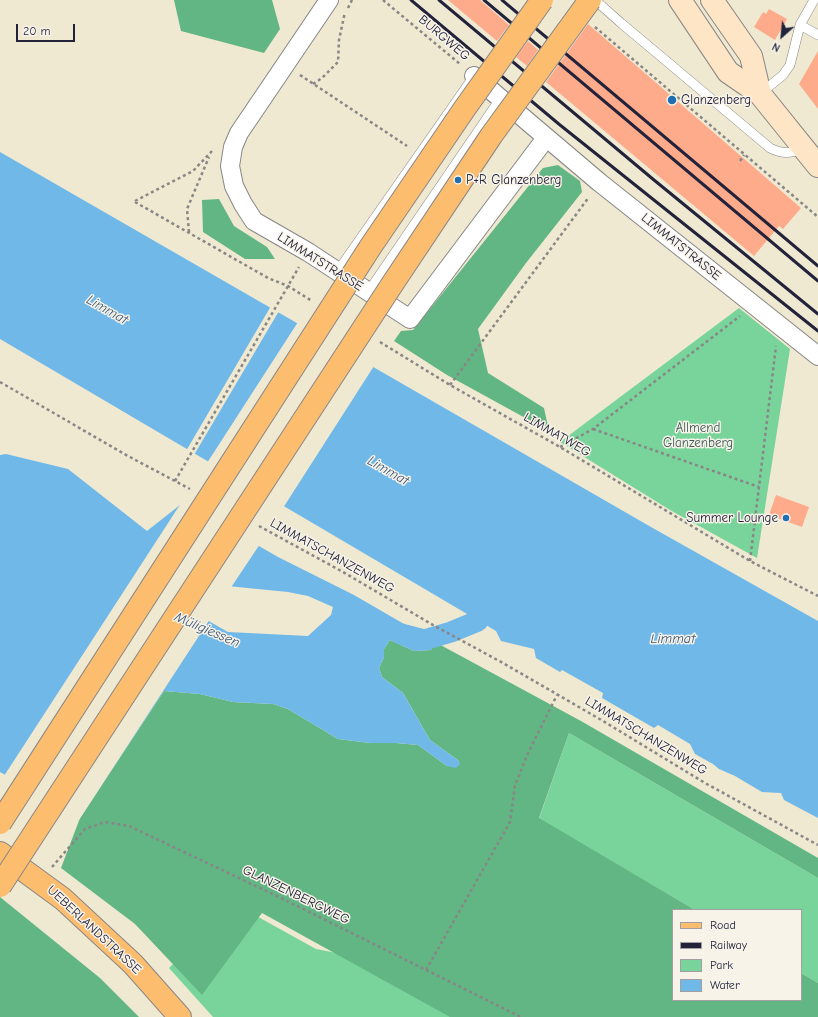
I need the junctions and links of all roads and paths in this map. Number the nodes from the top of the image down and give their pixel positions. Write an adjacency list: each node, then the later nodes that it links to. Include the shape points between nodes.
1 (329, 0): 28 (street, LIMMATSTRASSE, via 239,132 230,166 234,186 254,220)
2 (352, 0): 15 (path, via 345,12 339,40 338,62)
3 (383, 0): 14 (path, BURGWEG)
4 (542, 0): 45 (main road, bridge, via 371,246)
5 (590, 0): 49 (main road, bridge, via 491,136 393,283)
6 (595, 0): 23 (lane, via 770,148 778,152)
7 (680, 0): 16 (main road, via 728,72)
8 (712, 0): 16 (main road, via 751,56)
9 (814, 0): 10 (lane)
10 (800, 26): 11 (lane); 16 (lane, via 790,65 783,75)
11 (818, 35)
12 (606, 36): 22 (path)
13 (302, 76): 15 (path)
14 (474, 76): 17 (street, LIMMATSTRASSE); 20 (lane)
15 (313, 84): 20 (path)
16 (760, 94): 23 (main road)
17 (500, 100): 18 (street, LIMMATSTRASSE); 30 (lane)
18 (546, 138): 25 (street, LIMMATSTRASSE); 30 (street, LIMMATSTRASSE, via 410,319)
19 (214, 149): 21 (path)
20 (419, 154): 28 (lane)
21 (210, 155): 27 (path, via 187,208); 27 (path, via 193,171 135,202)
22 (744, 155): 24 (path); 26 (path)
23 (812, 155)
24 (740, 160)
25 (600, 182): 32 (street, LIMMATSTRASSE); 37 (path)
26 (818, 217)
27 (189, 232): 29 (path, via 268,278)
28 (337, 272): 30 (street, LIMMATSTRASSE)
29 (288, 286): 31 (path); 36 (path, via 175,481)
30 (368, 292)
31 (315, 302)
32 (754, 305): 33 (street, LIMMATSTRASSE); 38 (path)
33 (778, 324): 35 (street, LIMMATSTRASSE); 40 (path)
34 (376, 340): 37 (path, LIMMATWEG)
35 (818, 356)
36 (0, 382)
37 (450, 385): 39 (path, LIMMATWEG)
38 (593, 429): 39 (path); 40 (path)
39 (560, 447): 42 (path, LIMMATWEG)
40 (759, 487): 42 (path)
41 (255, 524): 44 (path, LIMMATSCHANZENWEG)
42 (750, 561): 43 (path, LIMMATWEG)
43 (818, 596)
44 (557, 695): 46 (path, LIMMATSCHANZENWEG, via 705,783); 50 (path, via 515,785 510,822)
45 (0, 823)
46 (818, 846)
47 (0, 853): 51 (main road, UEBERLANDSTRASSE, via 63,899 133,964)
48 (52, 867): 50 (path, GLANZENBERGWEG, via 85,829 105,822 129,826)
49 (0, 886)
50 (426, 970): 52 (path, GLANZENBERGWEG)
51 (180, 1017)
52 (520, 1017)

